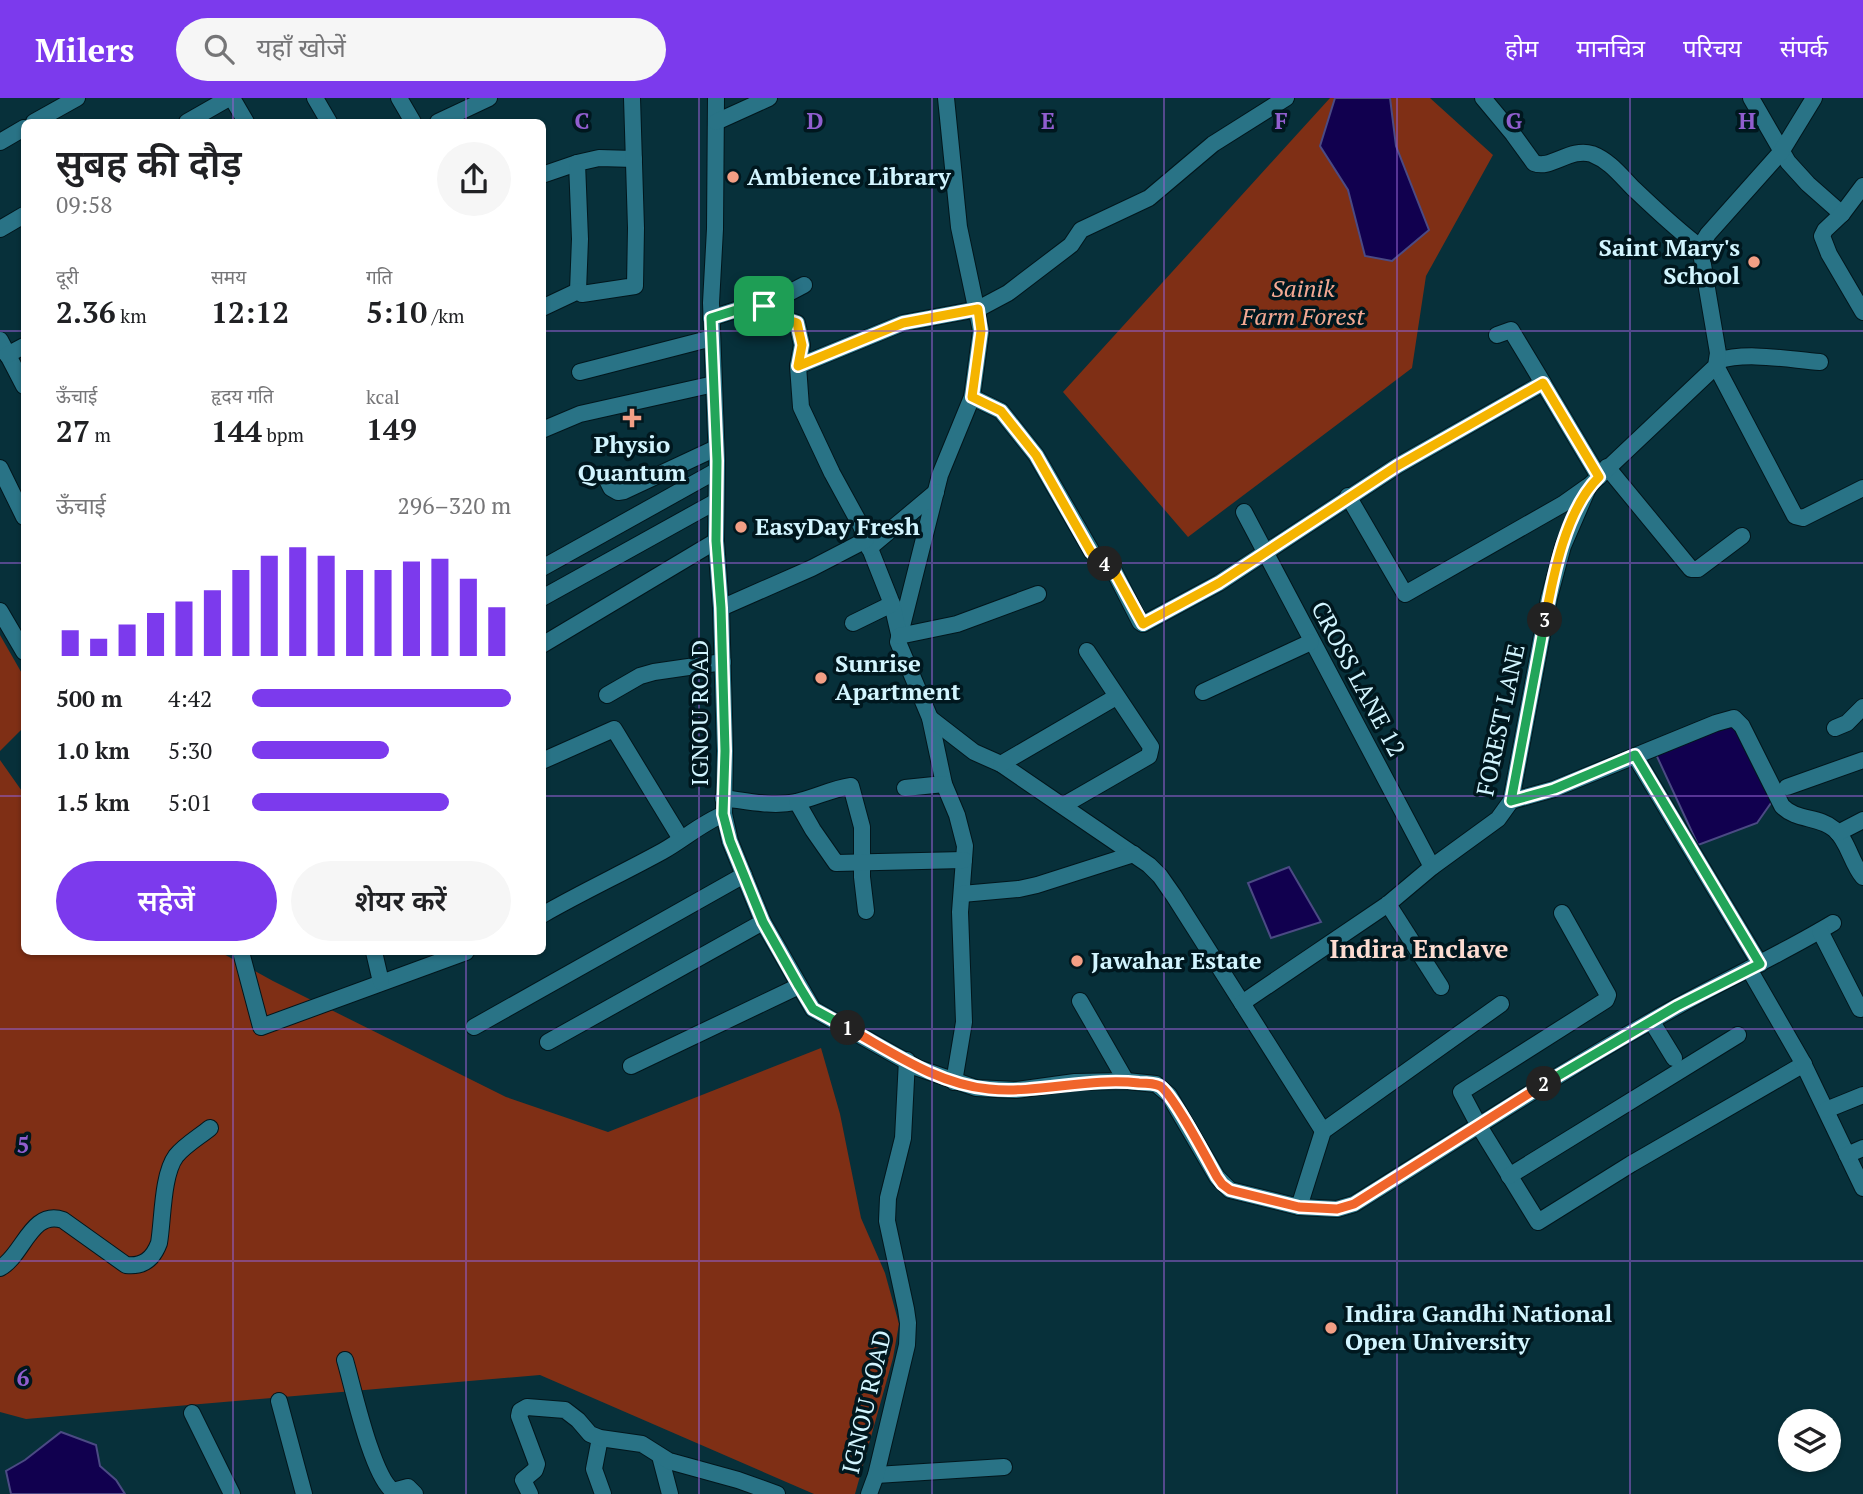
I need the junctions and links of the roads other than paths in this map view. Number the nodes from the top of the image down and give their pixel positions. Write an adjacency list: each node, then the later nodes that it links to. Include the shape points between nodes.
1 (77, 98): 14 (street)
2 (315, 98): 17 (street)
3 (399, 98): 18 (street)
4 (489, 98): 19 (street)
5 (632, 98): 24 (street)
6 (716, 98): 20 (street, IGNOU ROAD)
7 (769, 98): 20 (street)
8 (946, 98): 36 (street, via 960,227)
9 (1286, 98): 36 (street, via 1213,144 1150,198 1081,230 1071,245 1008,293)
10 (1483, 98): 31 (street, via 1534,163 1543,165 1578,152 1597,157)
11 (1751, 98): 23 (street)
12 (1814, 98): 23 (street)
13 (237, 100): 15 (street); 16 (street)
14 (39, 119)
15 (194, 119)
16 (245, 119)
17 (327, 119)
18 (411, 119)
19 (444, 119)
20 (716, 122): 38 (street, IGNOU ROAD)
21 (21, 130): 22 (street)
22 (0, 142)
23 (1781, 152): 28 (street); 31 (street)
24 (634, 159): 25 (street); 33 (street, via 635,286)
25 (577, 163): 26 (street); 33 (street)
26 (546, 174)
27 (1863, 186): 28 (street)
28 (1842, 214): 37 (street, via 1825,230 1822,240)
29 (21, 217): 30 (street)
30 (0, 229)
31 (1700, 247): 45 (street)
32 (804, 285): 35 (street)
33 (578, 291): 34 (street)
34 (546, 306)
35 (764, 306): 38 (street); 46 (street, via 797,323 802,345)
36 (978, 309): 46 (street, via 903,323); 51 (street, via 981,331)
37 (1863, 312)
38 (711, 318): 40 (street, IGNOU ROAD)
39 (1497, 335): 49 (street, via 1511,330)
40 (712, 338): 47 (street); 50 (street, IGNOU ROAD)
41 (0, 340): 43 (street)
42 (21, 348): 43 (street)
43 (8, 355): 48 (street)
44 (1821, 362): 45 (street, via 1748,357)
45 (1717, 363): 56 (street, FOREST LANE); 58 (street, via 1795,516 1803,518)
46 (798, 366): 66 (street, via 801,407)
47 (580, 372)
48 (21, 380)
49 (1543, 383): 56 (street); 60 (street)
50 (713, 384): 52 (street, via 580,414); 53 (street, IGNOU ROAD)
51 (972, 397): 59 (street); 67 (street, via 1001,411 1036,455 1091,552 1114,571 1141,624)
52 (546, 428)
53 (716, 448): 55 (street, IGNOU ROAD); 57 (street, via 625,491 611,488)
54 (0, 468): 62 (street)
55 (716, 471): 61 (street, IGNOU ROAD); 68 (street)
56 (1598, 477): 60 (street, via 1563,504 1405,594); 64 (street, via 1691,569 1698,569); 94 (street, FOREST LANE, via 1563,546 1549,597)
57 (606, 478)
58 (1863, 488)
59 (936, 492): 66 (street); 75 (street)
60 (1348, 496): 67 (street)
61 (715, 502): 65 (street, IGNOU ROAD); 70 (street)
62 (21, 511)
63 (1244, 512): 67 (street, CROSS LANE 12)
64 (1742, 537)
65 (716, 541): 72 (street, IGNOU ROAD); 77 (street)
66 (868, 544): 71 (street); 72 (street)
67 (1265, 552): 76 (street, CROSS LANE 12)
68 (546, 566)
69 (1038, 594): 75 (street, via 957,624)
70 (546, 596)
71 (892, 604): 74 (street); 75 (street)
72 (721, 608): 80 (street, IGNOU ROAD)
73 (0, 611): 78 (street)
74 (853, 624)
75 (899, 636): 85 (street, via 899,648)
76 (1311, 642): 81 (street); 104 (street, CROSS LANE 12)
77 (546, 643)
78 (21, 647)
79 (1087, 651): 83 (street)
80 (723, 663): 82 (street, via 654,671); 97 (street, IGNOU ROAD)
81 (1203, 692)
82 (607, 695)
83 (1116, 697): 90 (street); 96 (street, via 1152,752)
84 (1863, 707): 86 (street)
85 (930, 718): 90 (street, via 974,752); 91 (street)
86 (1835, 728)
87 (1635, 755): 94 (street, via 1554,789); 99 (street, via 1734,718 1786,810 1827,824); 116 (street)
88 (546, 759): 100 (street, via 612,721)
89 (1863, 760): 92 (street)
90 (1001, 765): 96 (street)
91 (944, 785): 93 (street); 102 (street, via 962,830)
92 (1787, 787)
93 (905, 788)
94 (1511, 801): 104 (street, FOREST LANE, via 1498,819)
95 (797, 802): 97 (street); 103 (street, via 836,863); 103 (street, via 850,786 862,827)
96 (1064, 805): 101 (street)
97 (723, 806): 100 (street); 105 (street, IGNOU ROAD)
98 (1863, 820): 99 (street)
99 (1838, 833): 106 (street)
100 (681, 839): 110 (street)
101 (1134, 854): 107 (street, via 1037,886); 121 (street, via 1160,876)
102 (964, 860): 103 (street); 107 (street)
103 (861, 862): 109 (street)
104 (1432, 867): 108 (street, FOREST LANE)
105 (744, 875): 112 (street, IGNOU ROAD); 125 (street)
106 (1863, 877)
107 (962, 894): 133 (street, via 964,1021)
108 (1388, 904): 119 (street); 121 (street, FOREST LANE)
109 (866, 911)
110 (546, 913)
111 (1562, 913): 136 (street, via 1608,997 1461,1092)
112 (763, 922): 118 (street, IGNOU ROAD); 127 (street)
113 (242, 955): 117 (street, via 261,1027)
114 (375, 955): 117 (street)
115 (458, 955): 117 (street)
116 (1755, 967): 123 (street, via 1827,927); 124 (street); 130 (street)
117 (381, 982)
118 (799, 986): 129 (street, IGNOU ROAD, via 813,1009); 131 (street)
119 (1441, 988)
120 (1080, 1001): 132 (street)
121 (1242, 1003): 138 (street)
122 (1501, 1004): 138 (street)
123 (1860, 1009)
124 (1652, 1022): 128 (street); 136 (street)
125 (474, 1027)
126 (1738, 1035): 141 (street)
127 (548, 1042)
128 (1674, 1058)
129 (907, 1060): 133 (street); 151 (street, IGNOU ROAD, via 903,1138 887,1221 906,1309 907,1345)
130 (1804, 1064): 135 (street); 141 (street, via 1538,1222)
131 (631, 1066)
132 (1126, 1081): 133 (street, via 1016,1090); 143 (street, via 1156,1084 1165,1090 1227,1188)
133 (954, 1082)
134 (1863, 1095): 135 (street)
135 (1826, 1111): 140 (street)
136 (1479, 1126): 141 (street); 143 (street, via 1354,1204 1337,1209)
137 (211, 1128): 144 (street, via 176,1156 171,1166 159,1244 145,1262 126,1265 71,1225 50,1218 38,1223 15,1256)
138 (1323, 1131): 143 (street)
139 (1863, 1148): 140 (street)
140 (1847, 1156): 142 (street)
141 (1509, 1176)
142 (1863, 1188)
143 (1299, 1207)
144 (0, 1268)
145 (345, 1360): 155 (street, via 383,1480 393,1491 408,1488)
146 (279, 1401): 154 (street)
147 (192, 1413): 153 (street)
148 (600, 1438): 149 (street, via 642,1444); 156 (street, via 565,1410 522,1409 519,1416 537,1464 523,1479); 157 (street, via 594,1464)
149 (660, 1456): 152 (street); 158 (street)
150 (1004, 1467): 151 (street)
151 (876, 1475): 160 (street, IGNOU ROAD)
152 (739, 1487): 159 (street)
153 (232, 1494)
154 (303, 1494)
155 (415, 1494)
156 (530, 1494)
157 (603, 1494)
158 (670, 1494)
159 (777, 1494)
160 (869, 1494)

